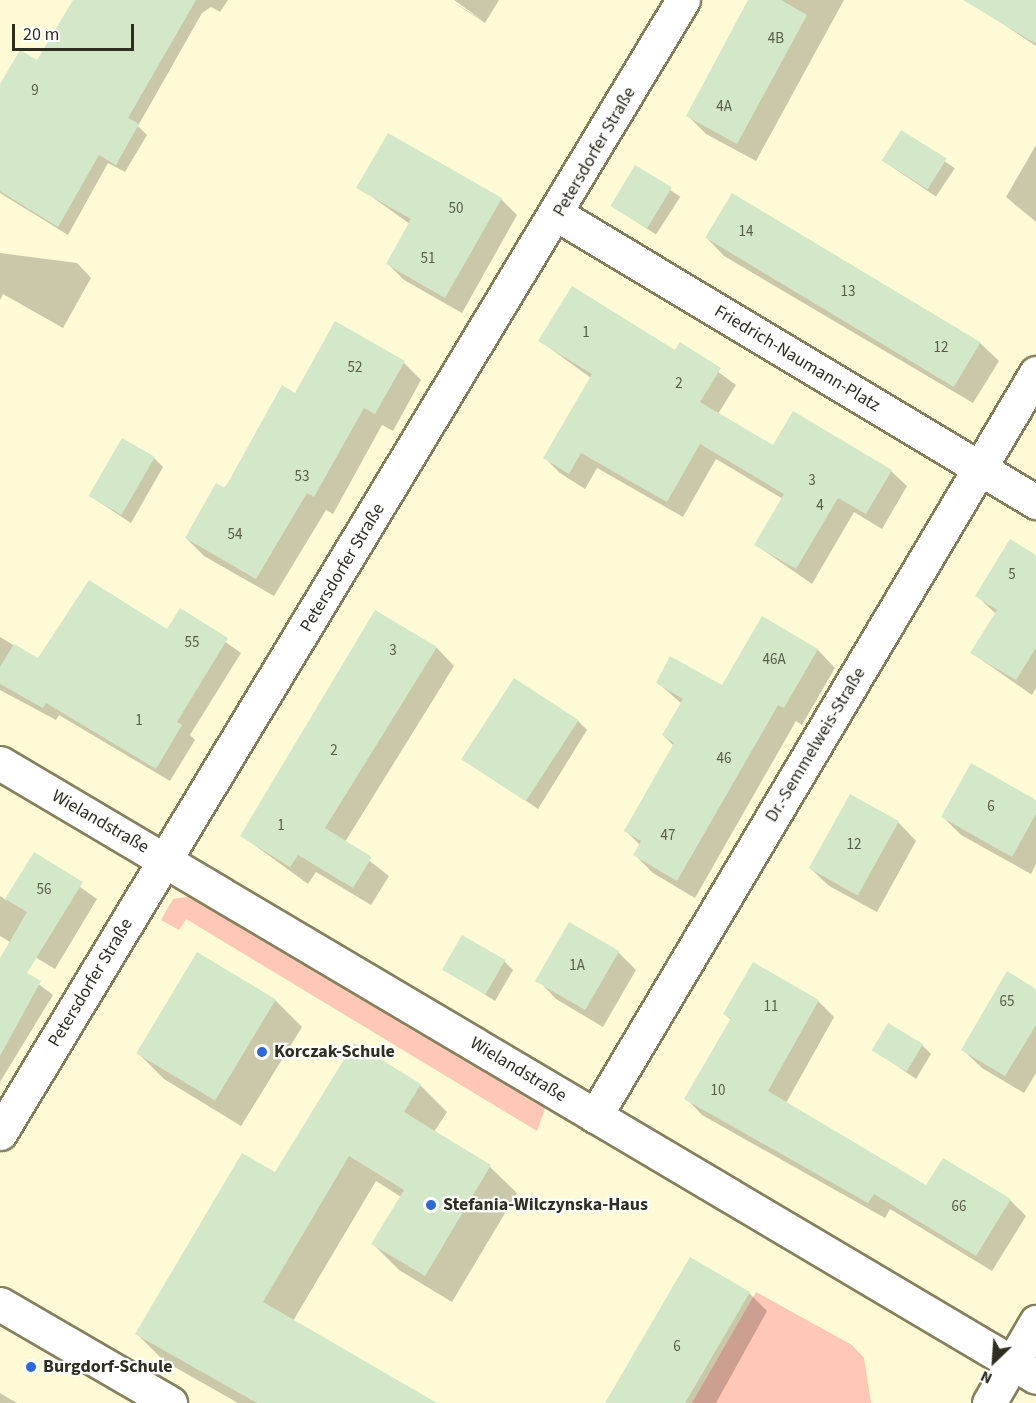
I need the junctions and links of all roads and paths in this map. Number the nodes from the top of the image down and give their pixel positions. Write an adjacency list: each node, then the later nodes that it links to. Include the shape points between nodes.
1 (683, 0): 2 (street, Petersdorfer Straße)
2 (558, 216): 4 (street, Friedrich-Naumann-Platz); 7 (street, Petersdorfer Straße)
3 (1036, 373): 4 (street, Dr.-Semmelweis-Straße)
4 (980, 468): 5 (street, Friedrich-Naumann-Platz); 8 (street, Dr.-Semmelweis-Straße)
5 (1036, 502)
6 (0, 763): 7 (street, Wielandstraße)
7 (165, 861): 8 (street, Wielandstraße); 9 (street, Petersdorfer Straße)
8 (595, 1116): 12 (street, Wielandstraße)
9 (0, 1133)
10 (0, 1304): 13 (street)
11 (1036, 1322): 12 (street)
12 (1024, 1370): 14 (street)
13 (170, 1403)
14 (989, 1403)

